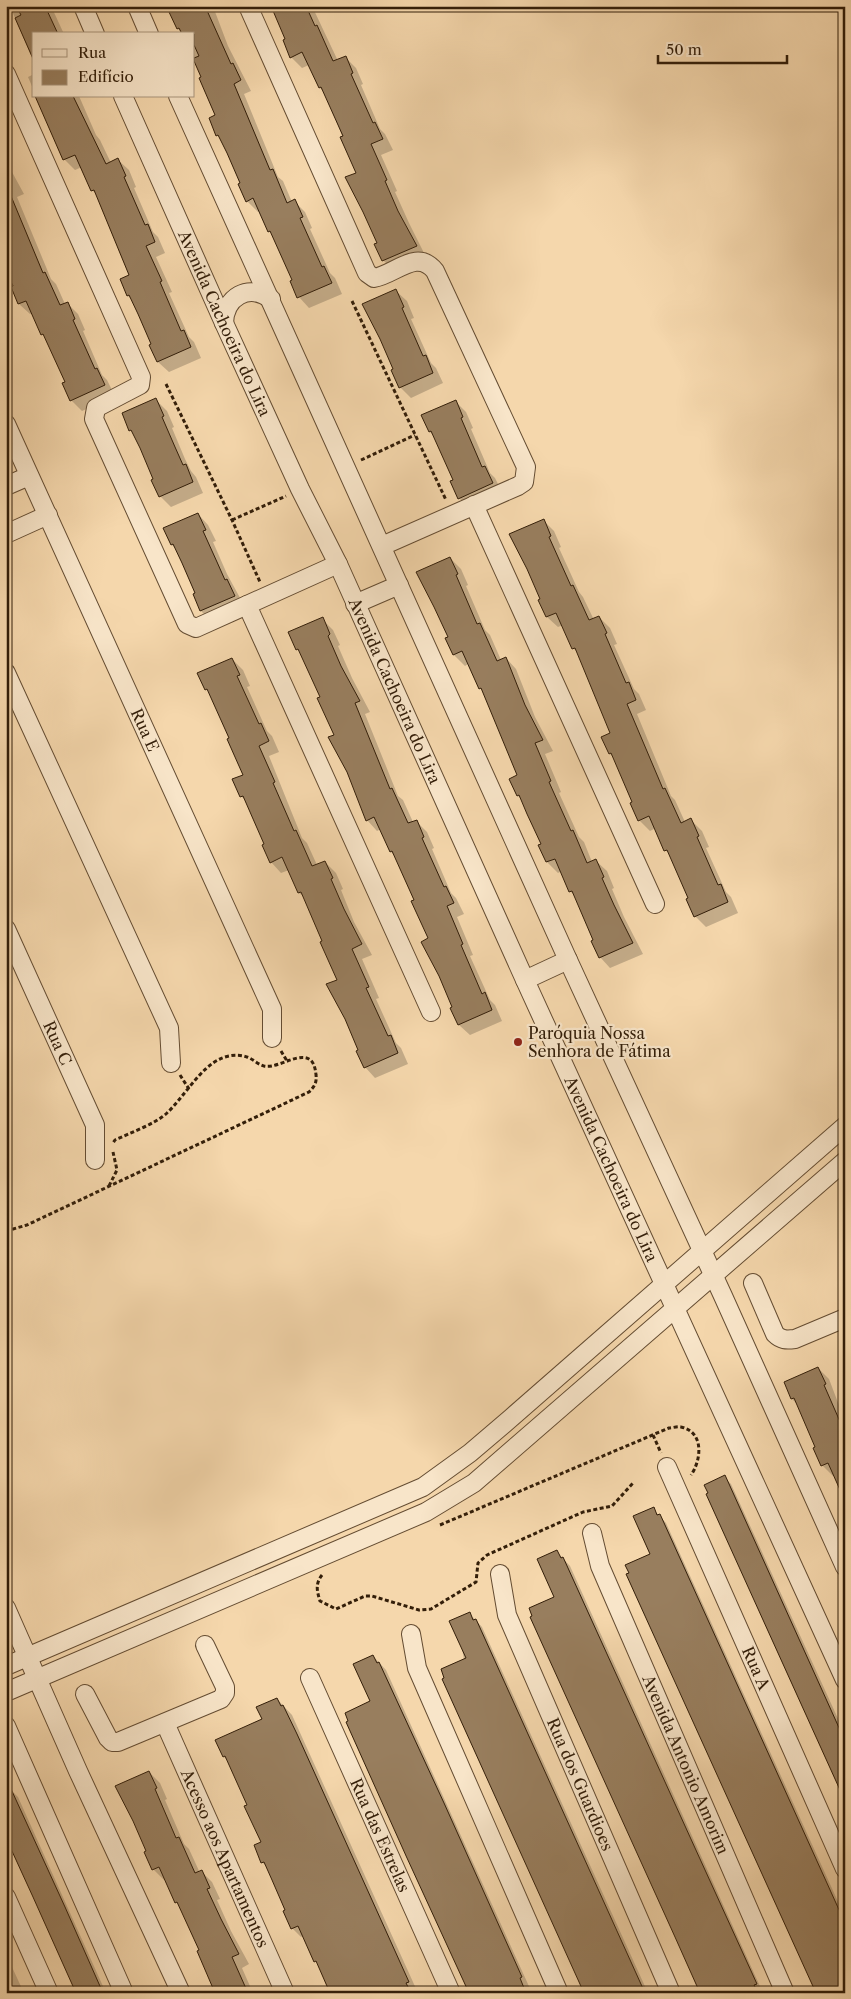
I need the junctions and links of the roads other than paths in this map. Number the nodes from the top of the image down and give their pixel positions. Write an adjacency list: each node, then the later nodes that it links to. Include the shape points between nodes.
1 (83, 6): 4 (street)
2 (137, 6): 5 (street)
3 (248, 6): 14 (street, via 367,273 374,278 412,262 429,263 526,467 524,482)
4 (94, 32)
5 (148, 32)
6 (6, 74): 21 (street, via 141,377 140,385 101,404 94,412 141,525 187,624 196,628)
7 (124, 98): 10 (street, Avenida Cachoeira do Lira)
8 (179, 98): 9 (street)
9 (271, 299): 10 (street, via 256,292 239,296 228,306); 17 (street)
10 (224, 323): 18 (street, Avenida Cachoeira do Lira, via 300,490)
11 (6, 424): 12 (street, Rua E)
12 (29, 476): 13 (street); 15 (street, Rua E)
13 (6, 486)
14 (474, 505): 17 (street); 23 (street)
15 (48, 516): 16 (street); 28 (street, Rua E, via 272,1009)
16 (6, 534)
17 (382, 546): 19 (street)
18 (338, 564): 20 (street, Avenida Cachoeira do Lira); 21 (street)
19 (399, 585): 20 (street); 25 (street)
20 (355, 604): 26 (street, Avenida Cachoeira do Lira)
21 (247, 605): 27 (street)
22 (6, 673): 29 (street, via 169,1028)
23 (655, 904)
24 (6, 929): 31 (street, Rua C, via 95,1125)
25 (568, 960): 26 (street); 33 (street)
26 (524, 980): 36 (street, Avenida Cachoeira do Lira)
27 (431, 1012)
28 (272, 1038)
29 (171, 1063)
30 (845, 1126): 33 (street)
31 (95, 1160)
32 (845, 1161): 34 (street)
33 (701, 1252): 34 (street); 36 (street)
34 (713, 1276): 37 (street); 41 (street)
35 (753, 1283): 38 (street, via 779,1338 794,1339)
36 (665, 1285): 37 (street, Avenida Cachoeira do Lira); 46 (street, via 477,1447 423,1487)
37 (675, 1308): 49 (street, via 474,1483 426,1512); 50 (street)
38 (843, 1324)
39 (667, 1467): 55 (street, Rua A)
40 (592, 1533): 64 (street, Avenida Antonio Amorim, via 600,1566)
41 (845, 1567)
42 (500, 1574): 63 (street, Rua dos Guardioes, via 507,1615)
43 (6, 1608): 46 (street)
44 (411, 1634): 62 (street, via 417,1668)
45 (205, 1645): 53 (street, via 225,1693 221,1699)
46 (28, 1657): 47 (street); 49 (street)
47 (6, 1666)
48 (310, 1678): 61 (street, Rua das Estrelas)
49 (38, 1679): 51 (street); 59 (street)
50 (845, 1680)
51 (6, 1692)
52 (85, 1694): 53 (street, via 112,1742)
53 (166, 1723): 60 (street, Acesso aos Apartamentos)
54 (6, 1726): 58 (street)
55 (845, 1869)
56 (6, 1897): 57 (street)
57 (50, 1993)
58 (124, 1993)
59 (181, 1993)
60 (285, 1993)
61 (451, 1993)
62 (559, 1993)
63 (671, 1993)
64 (785, 1993)

